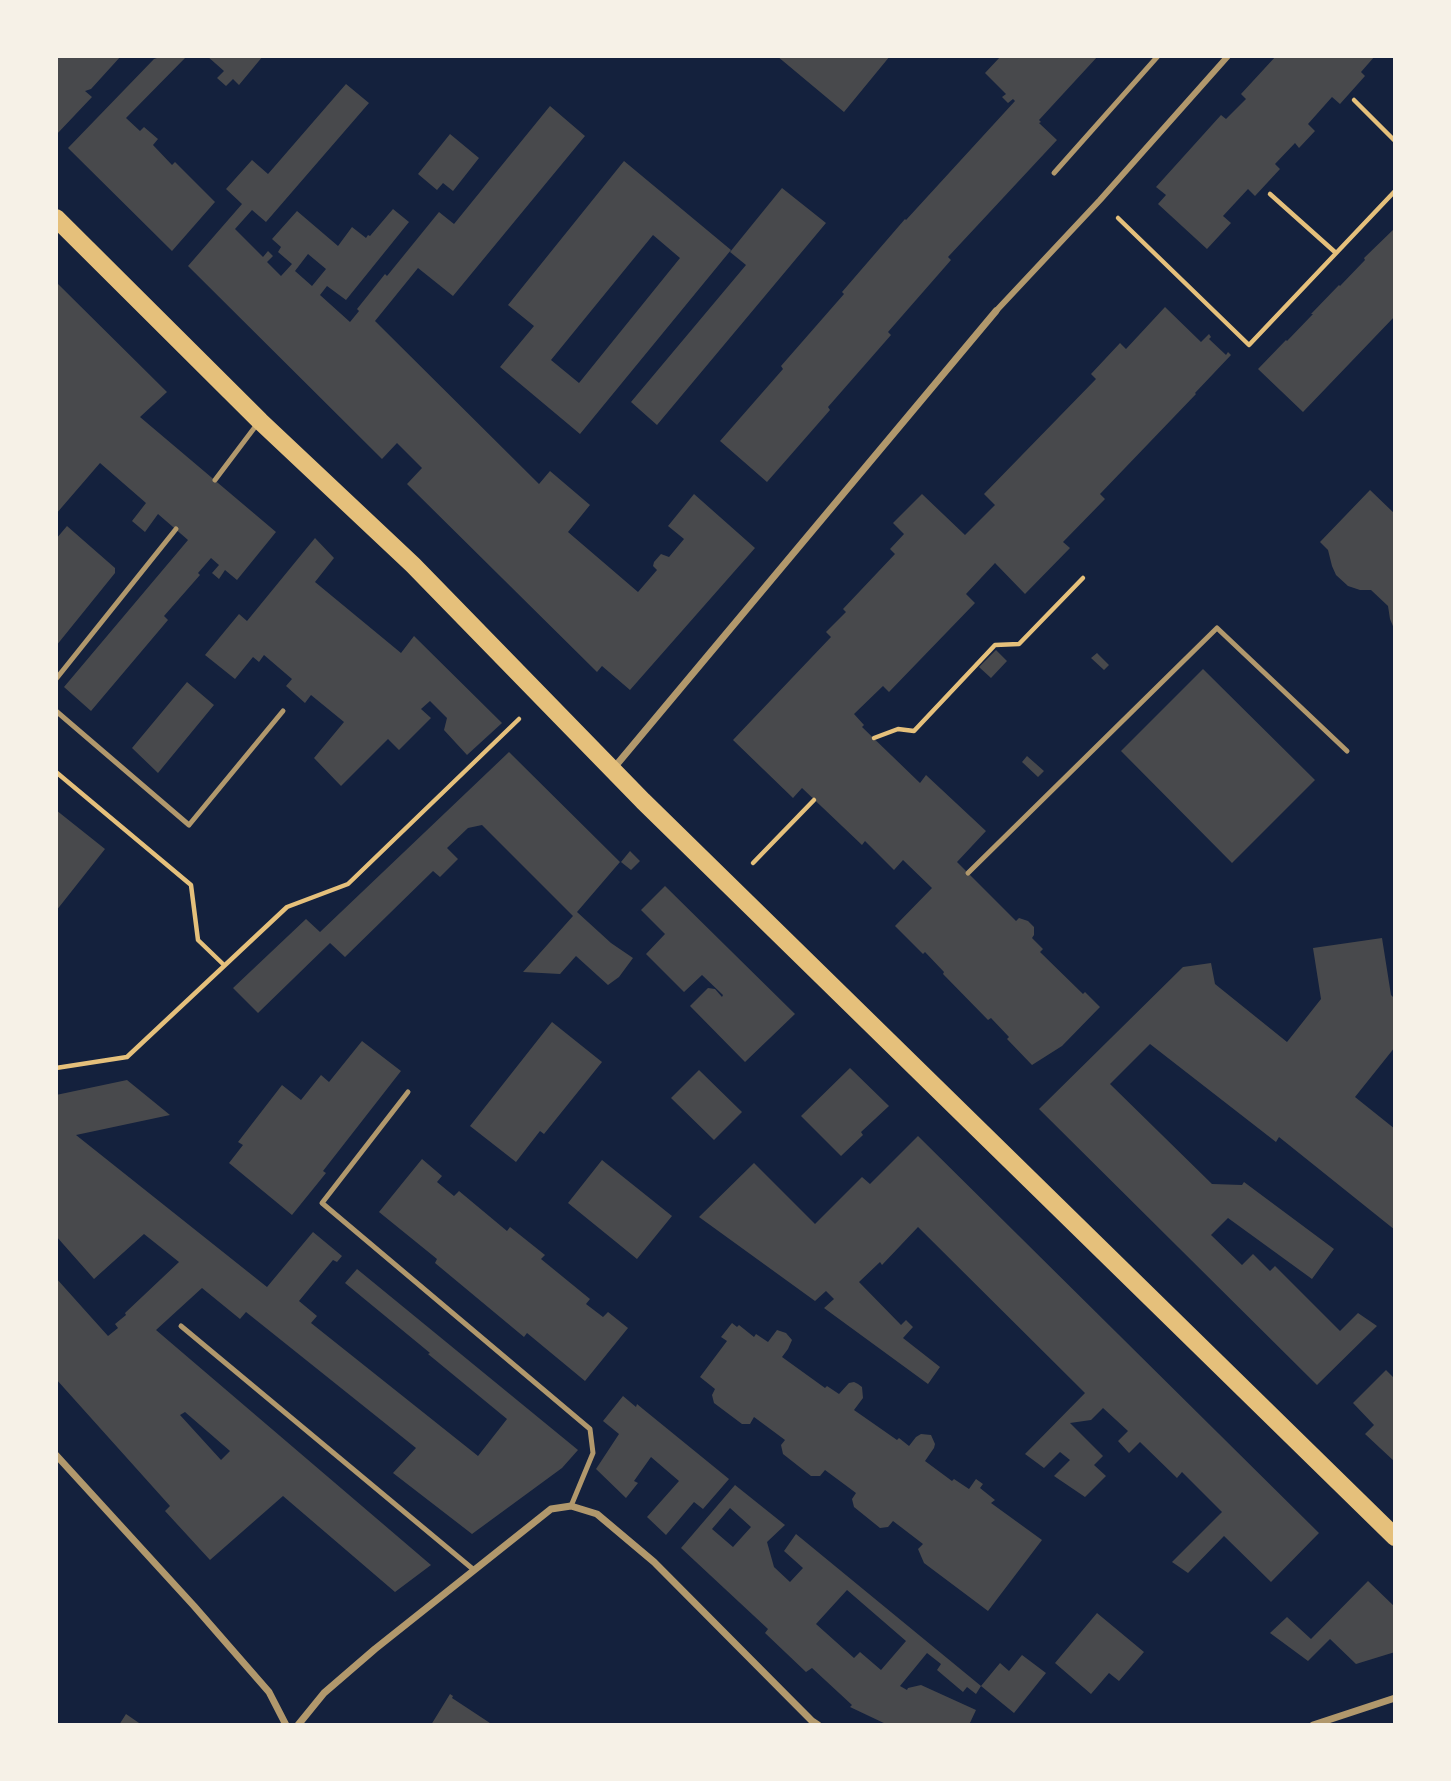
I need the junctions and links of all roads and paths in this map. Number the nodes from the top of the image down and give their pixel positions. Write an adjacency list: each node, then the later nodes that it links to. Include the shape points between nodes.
1 (1158, 56): 5 (lane)
2 (1228, 56): 8 (street)
3 (1354, 100): 4 (path)
4 (1395, 141)
5 (1054, 173)
6 (1395, 191): 10 (path)
7 (1270, 194): 10 (path)
8 (1100, 200): 10 (path, via 1249,345); 11 (street)
9 (56, 218): 12 (main road)
10 (1336, 253)
11 (996, 311): 22 (street)
12 (260, 421): 13 (lane); 17 (main road, via 413,565)
13 (215, 480)
14 (176, 529): 16 (lane)
15 (1083, 578): 20 (path, via 1019,644 995,645 914,731 898,729)
16 (56, 679)
17 (542, 698): 22 (main road); 27 (path, via 348,884 287,906)
18 (283, 711): 19 (lane, via 189,825)
19 (56, 712)
20 (874, 738)
21 (1347, 751): 25 (lane, via 1217,628)
22 (612, 770): 26 (main road)
23 (56, 772): 27 (path, via 191,885 198,940)
24 (814, 800): 26 (path)
25 (968, 873)
26 (730, 886): 33 (main road)
27 (223, 965): 28 (path, via 127,1057)
28 (56, 1068)
29 (408, 1092): 32 (lane, via 322,1203 590,1429 593,1453)
30 (181, 1326): 34 (lane)
31 (56, 1455): 36 (street, via 269,1692)
32 (571, 1506): 34 (street, via 551,1509); 38 (street, via 597,1514 654,1562)
33 (1395, 1537)
34 (474, 1570): 37 (street, via 324,1693)
35 (1395, 1698): 39 (street)
36 (286, 1725)
37 (298, 1725)
38 (818, 1725)
39 (1313, 1725)

